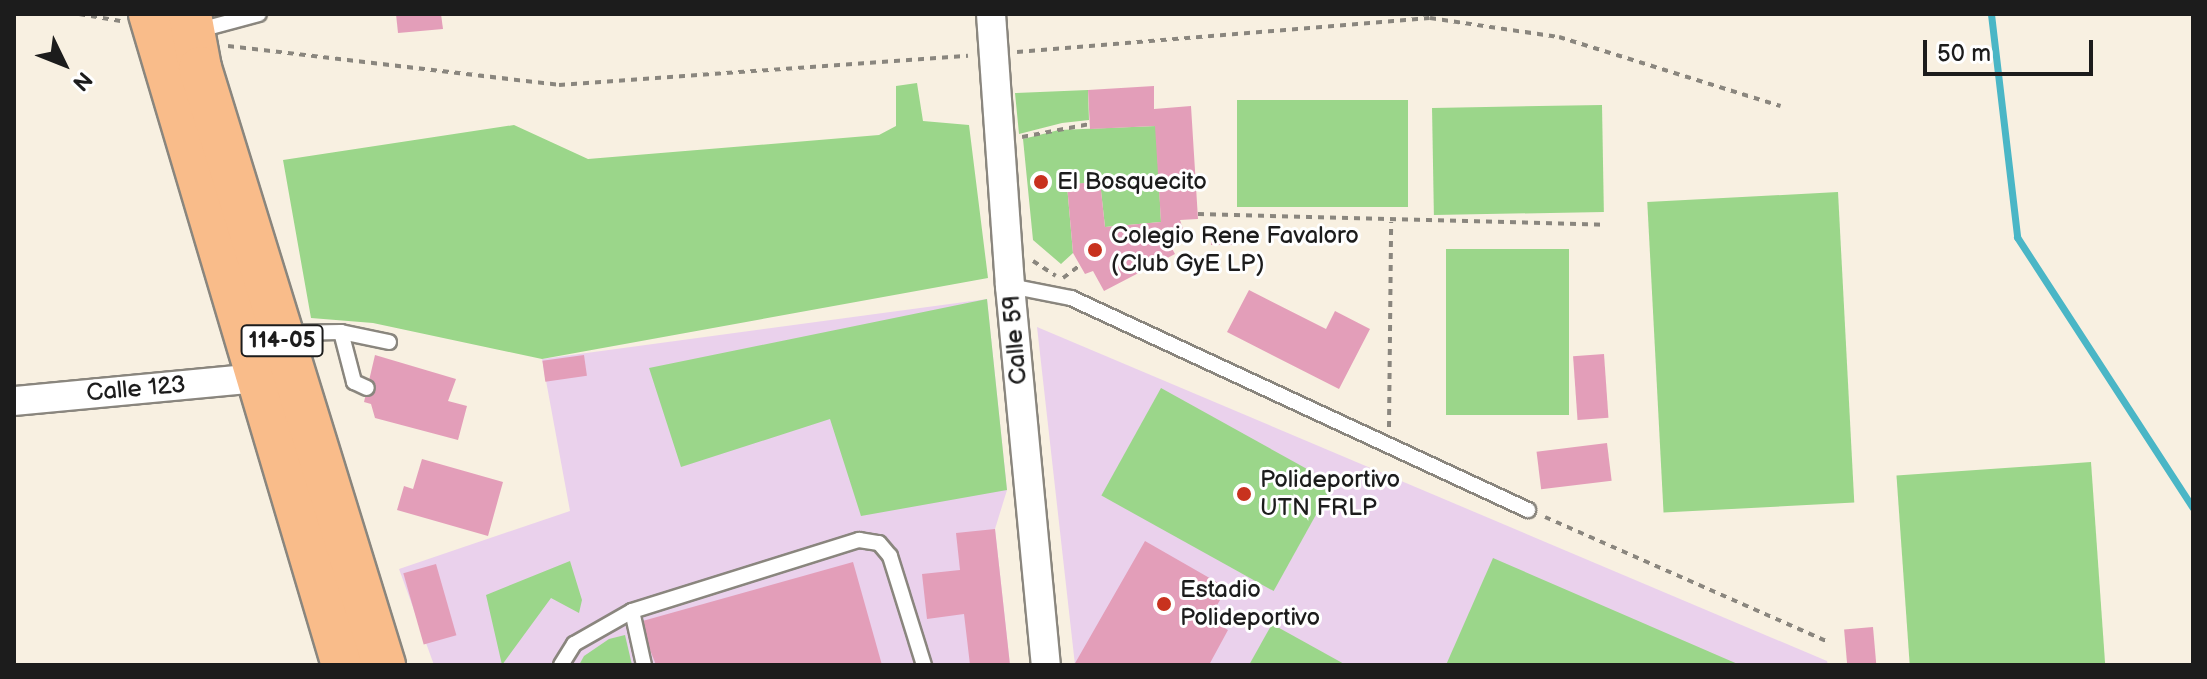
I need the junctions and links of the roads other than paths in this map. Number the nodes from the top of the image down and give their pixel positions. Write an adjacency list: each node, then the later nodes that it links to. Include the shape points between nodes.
1 (150, 14): 9 (main road, 114-05)
2 (259, 14): 4 (lane)
3 (991, 14): 5 (street, Calle 59)
4 (191, 23): 7 (main road, 114-05)
5 (1010, 286): 12 (lane, via 1071,298); 20 (street, Calle 59)
6 (341, 332): 7 (lane); 8 (lane); 10 (lane, via 354,382)
7 (280, 333): 15 (main road, 114-05)
8 (389, 342)
9 (257, 378): 11 (street, Calle 123); 14 (main road, 114-05)
10 (367, 388)
11 (14, 401)
12 (1528, 510)
13 (632, 613): 16 (lane, via 574,644); 17 (lane, via 579,649); 18 (lane); 19 (lane, via 859,540 879,543 890,556)
14 (343, 665)
15 (384, 665)
16 (561, 665)
17 (569, 665)
18 (644, 665)
19 (924, 665)
20 (1046, 665)

